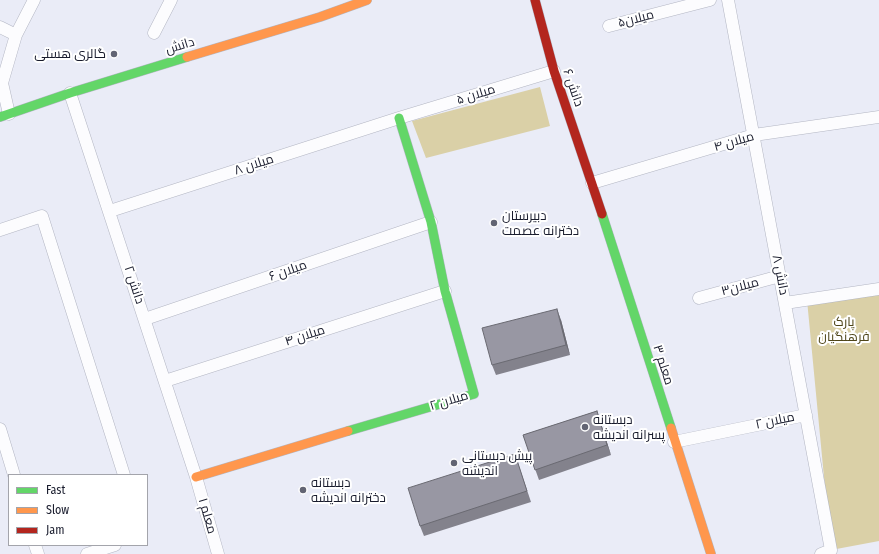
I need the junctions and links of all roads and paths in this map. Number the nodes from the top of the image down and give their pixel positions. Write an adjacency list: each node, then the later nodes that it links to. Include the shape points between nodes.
1 (34, 0): 10 (street)
2 (171, 0): 9 (street)
3 (367, 0): 12 (street, دانش, via 320,17)
4 (536, 0): 11 (street, دانش ۶)
5 (710, 0): 7 (street, میلان۵)
6 (728, 0): 16 (street, دانش ۸)
7 (609, 26)
8 (0, 27): 10 (street)
9 (154, 33)
10 (16, 35): 13 (street, via 2,83)
11 (554, 71): 15 (street, میلان ۵); 17 (street, دانش ۶)
12 (70, 93): 13 (street, دانش); 18 (street, دانش ۲)
13 (4, 116)
14 (879, 117): 16 (street, میلان ۴)
15 (399, 118): 18 (street, میلان ۸); 19 (street, میلان ۲)
16 (754, 135): 17 (street, میلان ۴); 21 (street, دانش ۸)
17 (592, 183): 30 (street, معلم ۳)
18 (110, 211): 26 (street, دانش ۲)
19 (431, 222): 23 (street, میلان ۲); 26 (street, میلان ۶)
20 (0, 230): 32 (street, via 42,216)
21 (780, 276): 24 (street, میلان۳); 25 (street, دانش ۸)
22 (879, 289): 25 (street)
23 (445, 291): 27 (street, میلان ۴); 33 (street, میلان ۲, via 474,394)
24 (699, 298)
25 (785, 303): 28 (street, دانش ۸)
26 (145, 319): 27 (street, دانش ۲)
27 (165, 381): 33 (street, دانش ۲)
28 (806, 415): 30 (street, میلان ۲); 35 (street, دانش ۸)
29 (0, 429): 31 (street)
30 (674, 442): 38 (street, معلم ۳)
31 (14, 474)
32 (124, 474)
33 (196, 477): 37 (street, معلم ۱)
34 (112, 546): 36 (street)
35 (826, 552)
36 (87, 554)
37 (218, 554)
38 (711, 554)

